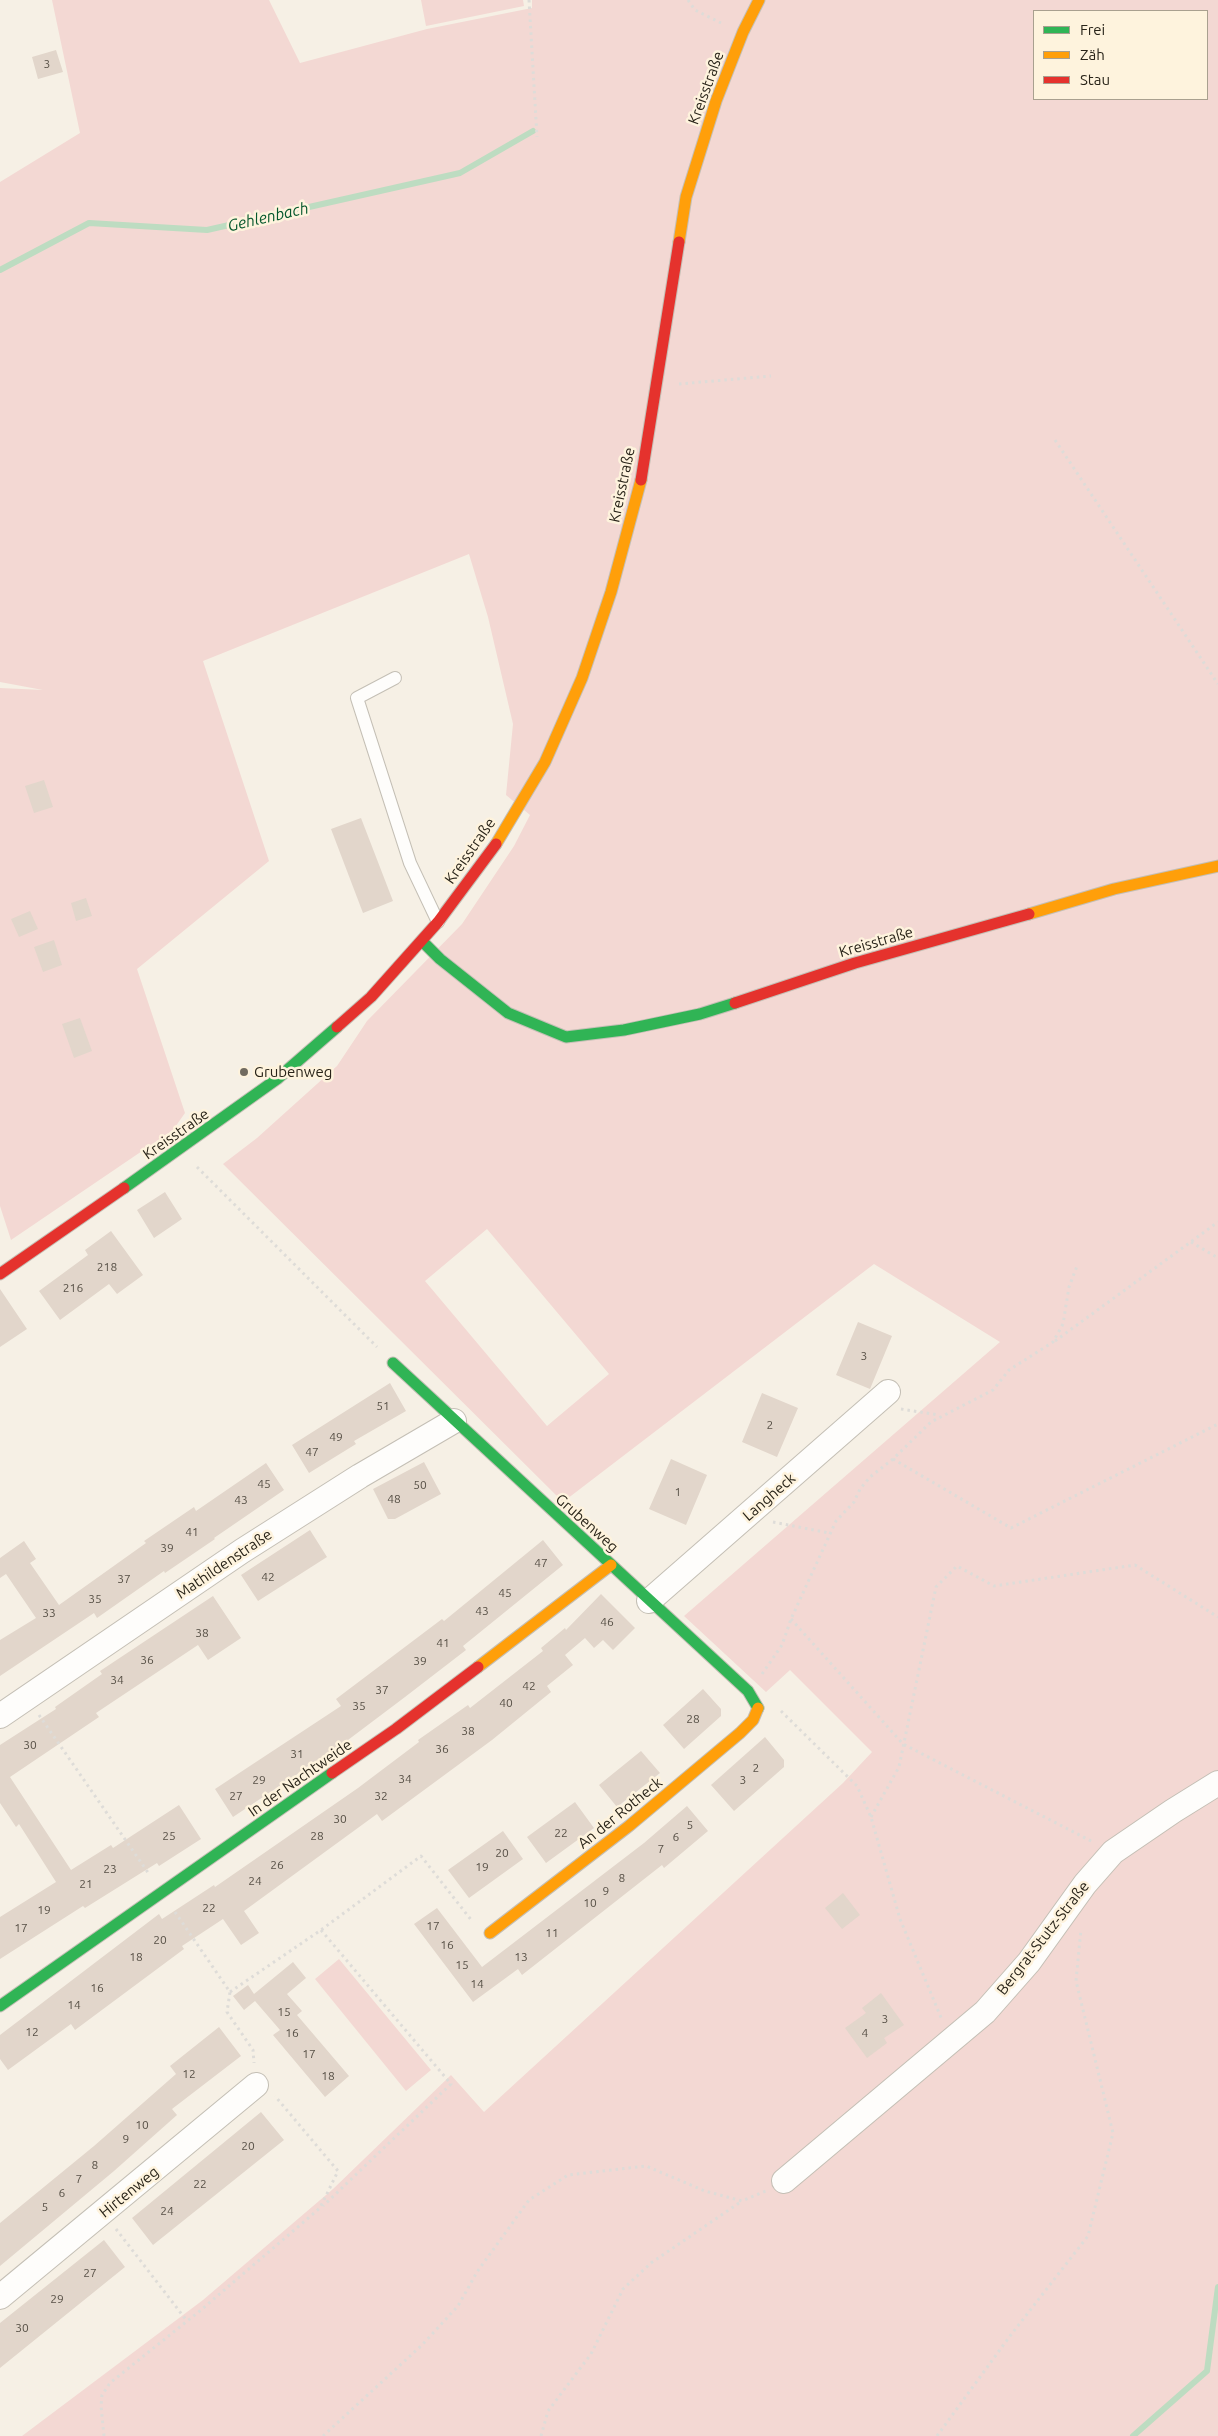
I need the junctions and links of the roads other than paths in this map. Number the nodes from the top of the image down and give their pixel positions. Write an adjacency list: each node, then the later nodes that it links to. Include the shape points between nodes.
1 (760, 0): 4 (street, Kreisstraße, via 743,32 716,101 686,197 640,486 611,592 582,678 540,770 496,844)
2 (396, 678): 4 (lane, via 357,698 410,863)
3 (1218, 866): 5 (street, Kreisstraße, via 1114,889 855,962 700,1014 624,1030 566,1037 508,1013)
4 (438, 922): 5 (street, Kreisstraße)
5 (422, 941): 6 (street, Kreisstraße, via 371,997 277,1079)
6 (0, 1274)
7 (394, 1363): 9 (street, Grubenweg)
8 (881, 1399): 11 (street, Langheck)
9 (454, 1422): 10 (street, Grubenweg); 13 (street, Mathildenstraße, via 360,1476 242,1551)
10 (611, 1565): 11 (street, Grubenweg); 16 (street, In der Nachtweide, via 396,1729)
11 (650, 1601): 12 (street, Grubenweg, via 748,1691)
12 (758, 1707): 15 (street, An der Rotheck, via 753,1720 629,1826)
13 (0, 1716)
14 (1218, 1783): 18 (street, Bergrat-Stutz-Straße, via 1113,1852 1085,1884 1029,1962 986,2012)
15 (490, 1933)
16 (0, 2006)
17 (256, 2085): 19 (street, Hirtenweg)
18 (784, 2181)
19 (0, 2297)

